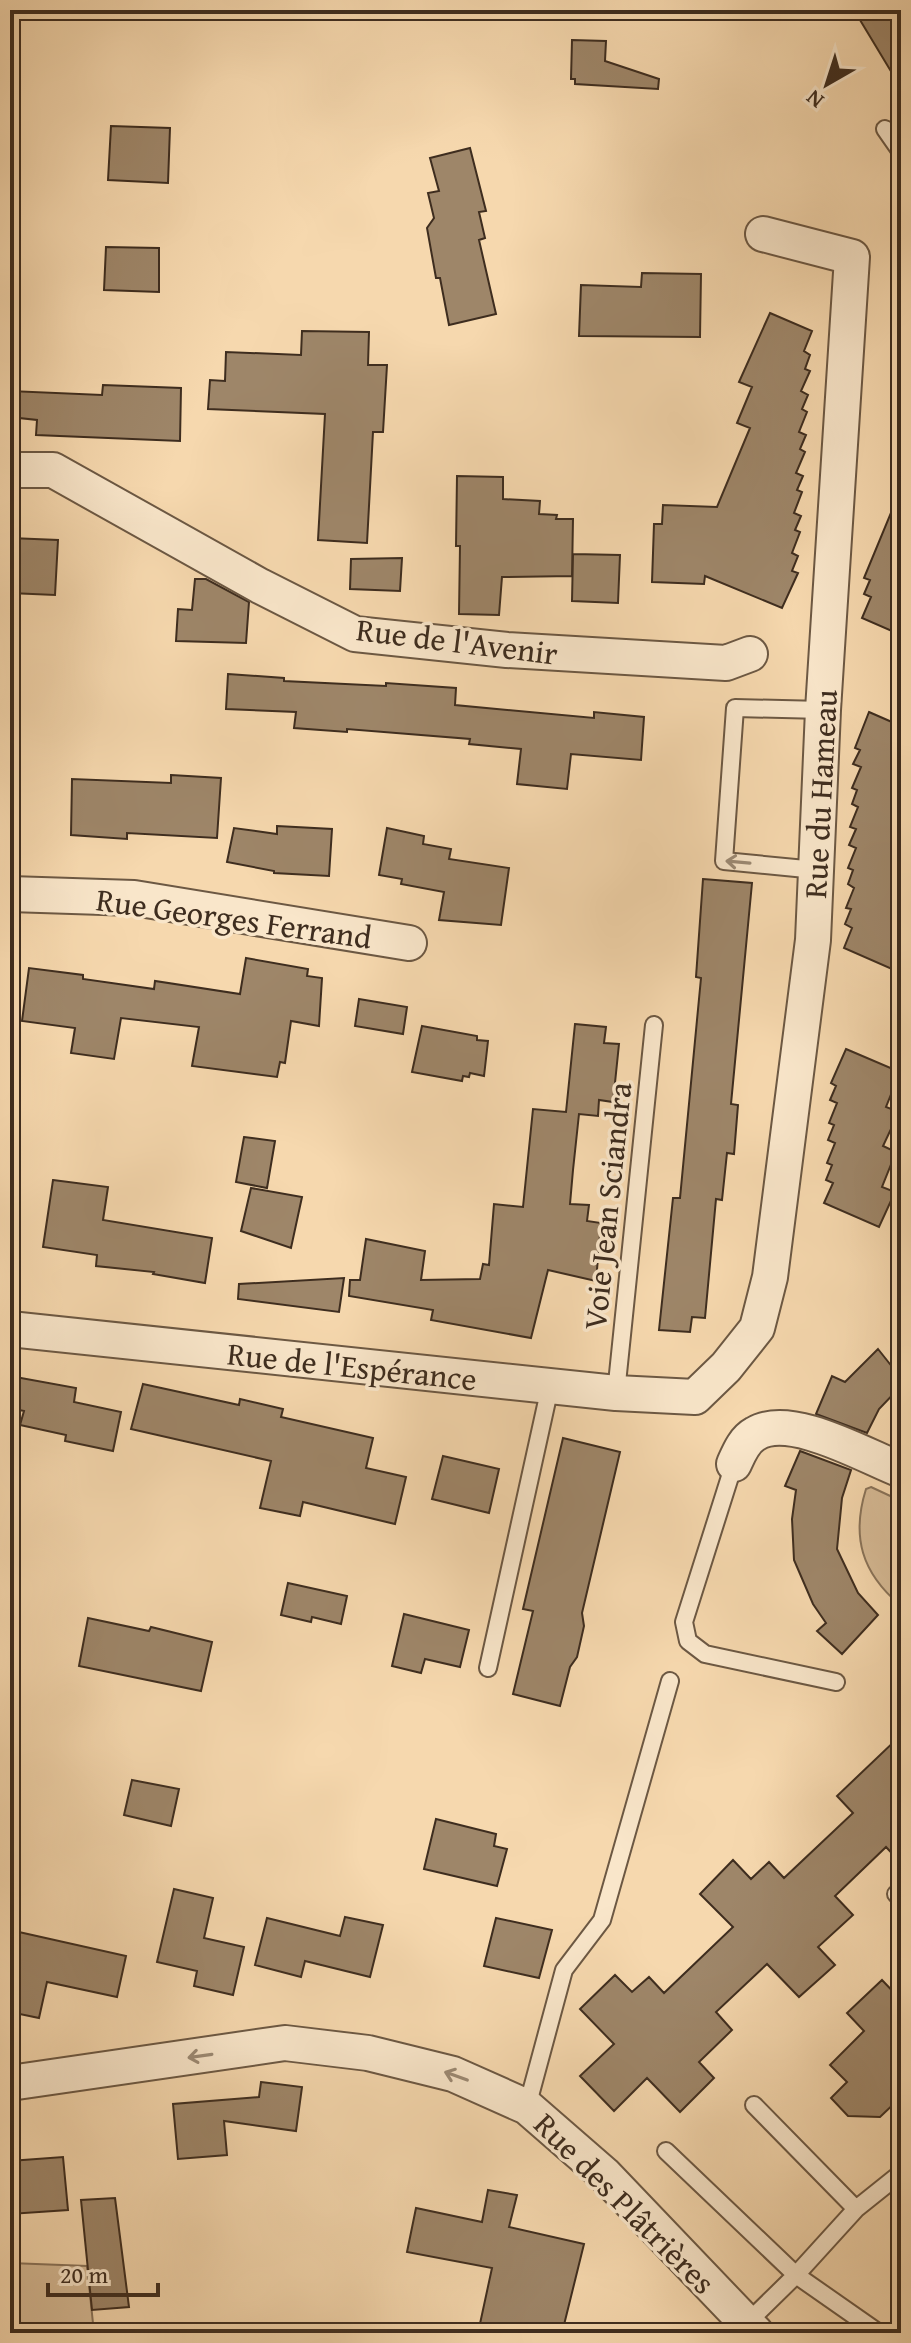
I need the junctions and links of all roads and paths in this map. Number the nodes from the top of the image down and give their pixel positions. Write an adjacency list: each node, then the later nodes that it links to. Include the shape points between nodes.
1 (885, 129): 2 (lane)
2 (901, 152)
3 (763, 234): 6 (street, Rue du Hameau, via 852,257)
4 (10, 470): 5 (street, Rue de l'Avenir, via 53,470 355,634 507,650 726,663)
5 (750, 654)
6 (823, 710): 7 (street, Rue du Hameau); 7 (lane, one-way to 6, via 724,861 735,708)
7 (816, 870): 14 (street, Rue du Hameau, via 813,940 770,1277 757,1328)
8 (10, 894): 9 (street, Rue Georges Ferrand, via 134,898)
9 (409, 943)
10 (654, 1025): 13 (lane, Voie Jean Sciandra)
11 (10, 1329): 12 (street, Rue de l'Espérance)
12 (550, 1387): 13 (street, Rue de l'Espérance); 17 (lane)
13 (616, 1393): 14 (street, Rue de l'Espérance)
14 (695, 1397)
15 (734, 1464): 16 (street, via 754,1434 782,1426); 19 (lane, via 684,1622 688,1641 705,1654)
16 (901, 1470)
17 (488, 1668)
18 (670, 1681): 22 (lane, via 602,1920 564,1970)
19 (836, 1682)
20 (10, 2083): 22 (street, Rue des Plâtrières, one-way to 20, via 453,2074 368,2053 285,2043)
21 (754, 2105): 25 (lane)
22 (527, 2107): 27 (street, Rue des Plâtrières, via 604,2174)
23 (666, 2151): 26 (lane)
24 (901, 2173): 25 (lane)
25 (856, 2209): 26 (lane)
26 (796, 2275): 27 (lane); 28 (lane)
27 (746, 2330)
28 (879, 2333)

